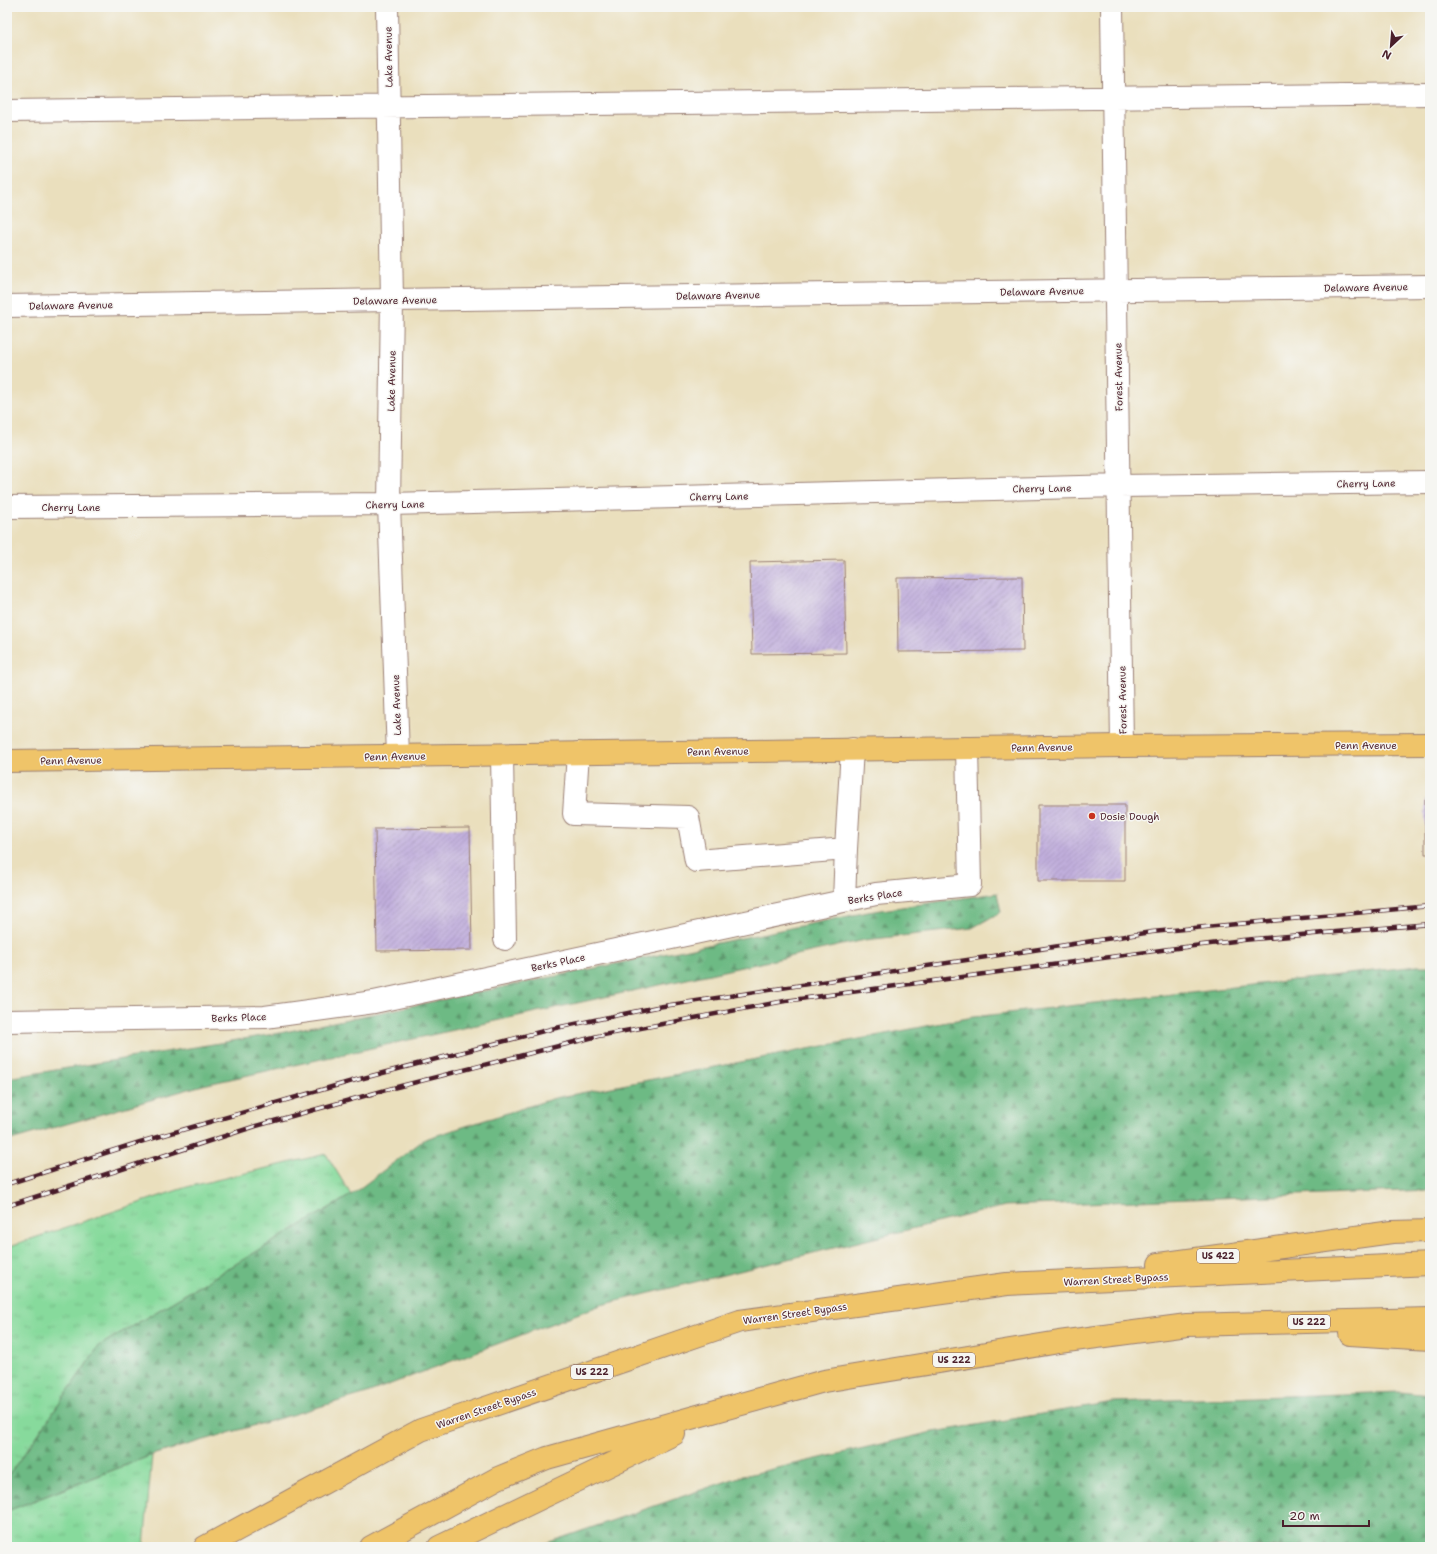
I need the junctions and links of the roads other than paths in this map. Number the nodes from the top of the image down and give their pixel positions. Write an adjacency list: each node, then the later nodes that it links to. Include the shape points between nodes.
1 (387, 7): 5 (street, Lake Avenue)
2 (1112, 7): 4 (street, Forest Avenue)
3 (1430, 94): 4 (street)
4 (1113, 98): 5 (street); 8 (street, Forest Avenue)
5 (389, 106): 6 (street); 9 (street, Lake Avenue)
6 (7, 111)
7 (1430, 286): 8 (street, Delaware Avenue)
8 (1117, 290): 9 (street, Delaware Avenue); 12 (street, Forest Avenue)
9 (392, 300): 10 (street, Delaware Avenue); 13 (street, Lake Avenue)
10 (7, 306)
11 (1430, 482): 12 (street, Cherry Lane)
12 (1119, 486): 13 (street, Cherry Lane); 16 (street, Forest Avenue)
13 (389, 504): 14 (street, Cherry Lane); 21 (street, Lake Avenue)
14 (7, 507)
15 (1430, 744): 16 (main road, Penn Avenue)
16 (1122, 746): 17 (main road, Penn Avenue)
17 (967, 748): 18 (main road, Penn Avenue); 24 (street, Berks Place, via 970,885 876,894)
18 (852, 749): 19 (main road, Penn Avenue); 23 (street)
19 (578, 753): 20 (main road, Penn Avenue); 23 (street, via 574,814 688,817 696,861)
20 (502, 755): 21 (main road, Penn Avenue); 25 (street)
21 (398, 756): 22 (main road, Penn Avenue)
22 (7, 761)
23 (846, 849): 24 (street)
24 (844, 901): 26 (street, Berks Place, via 374,1002 265,1017)
25 (505, 939)
26 (7, 1021)
27 (1430, 1232): 29 (main road, US 422, via 1392,1232)
28 (1430, 1264): 29 (main road, Warren Street Bypass / US 222)
29 (1007, 1284): 34 (main road, Warren Street Bypass / US 222, via 740,1321 421,1430)
30 (1430, 1319): 31 (main road, US 222)
31 (1187, 1325): 32 (main road); 33 (main road, US 222, via 1059,1342 824,1381)
32 (1430, 1339)
33 (723, 1410): 35 (main road, US 222, via 546,1458 498,1478); 36 (main road)
34 (205, 1547)
35 (371, 1547)
36 (439, 1547)

